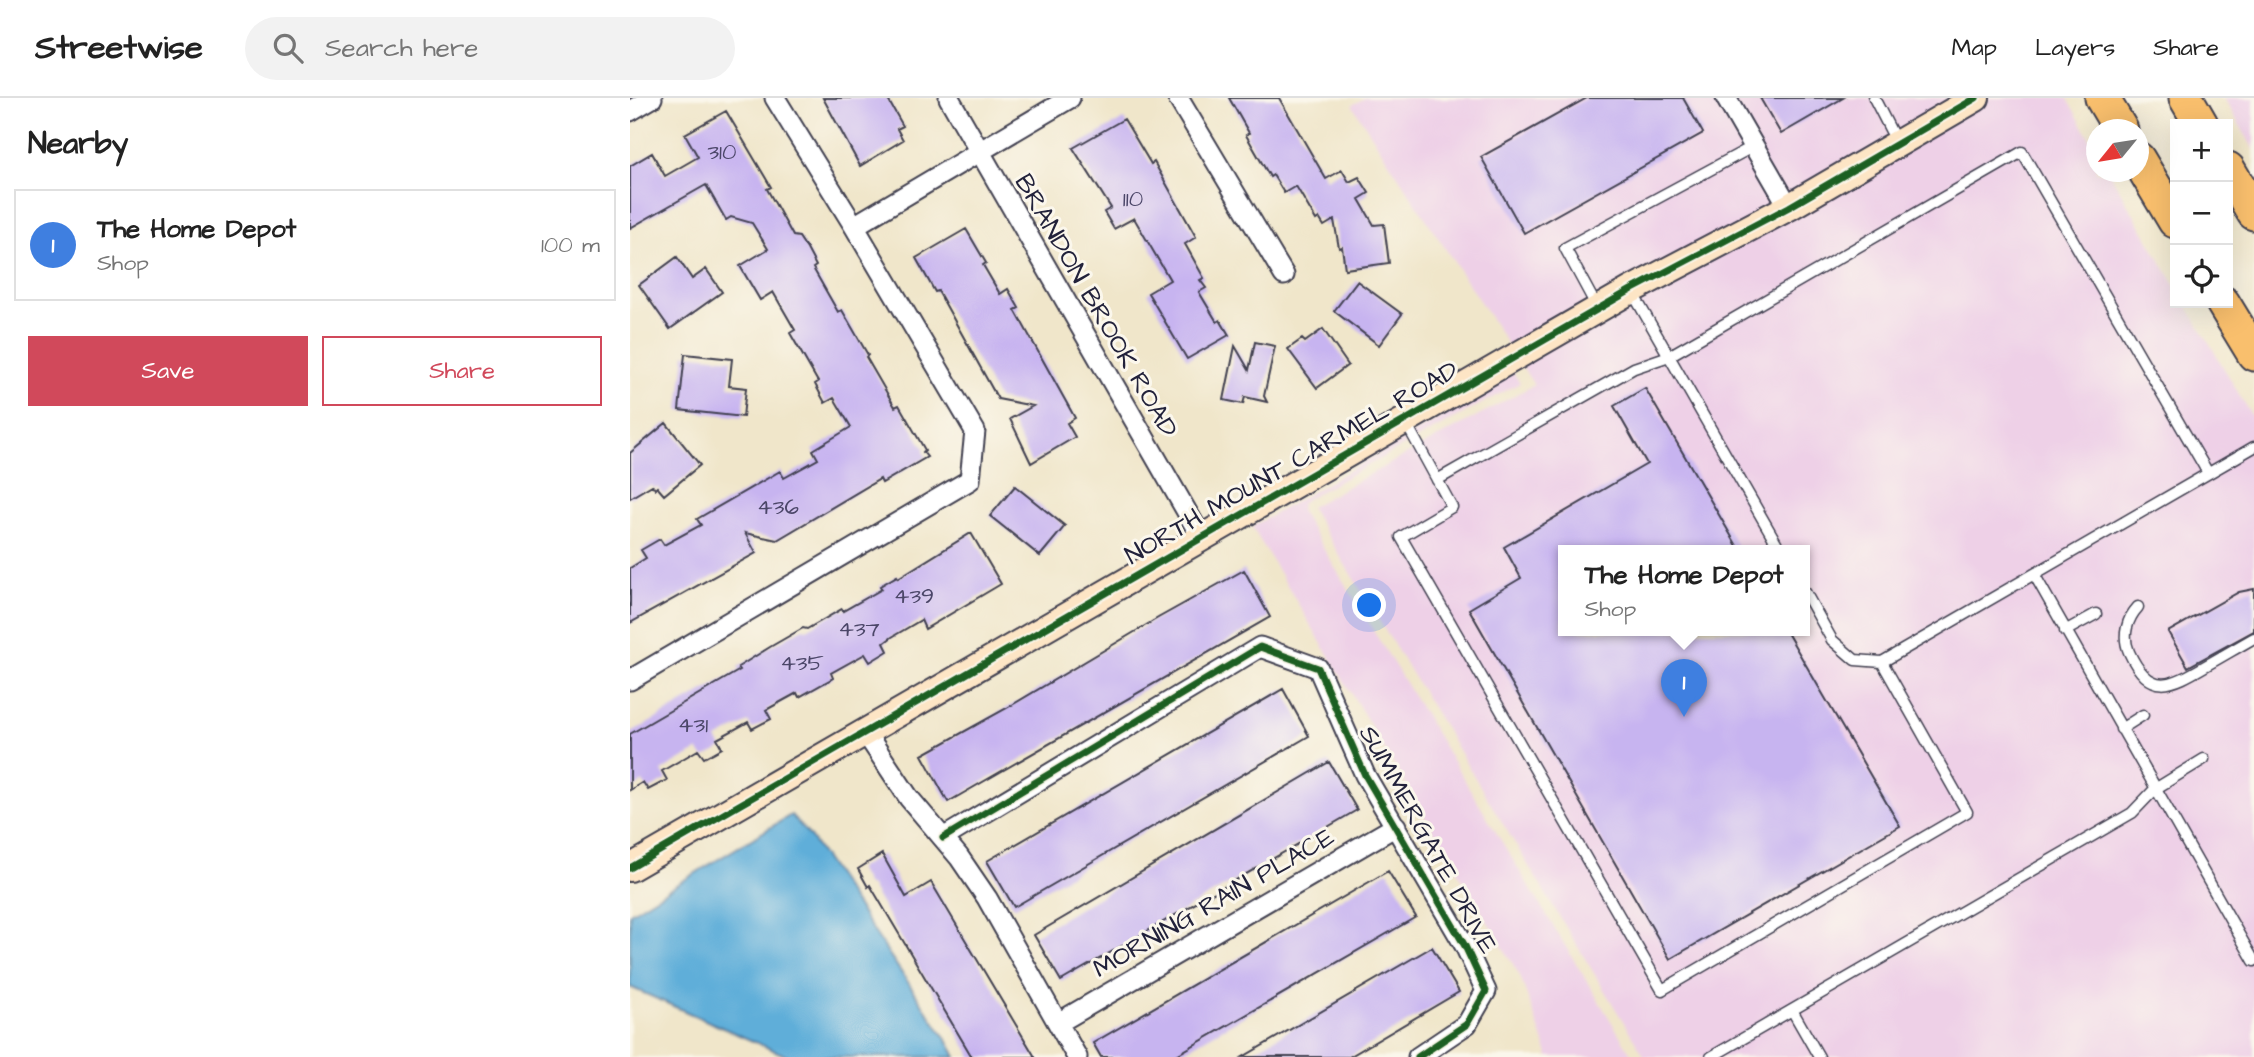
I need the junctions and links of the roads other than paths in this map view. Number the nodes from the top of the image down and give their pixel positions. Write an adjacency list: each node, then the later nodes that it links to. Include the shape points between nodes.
1 (652, 98): 11 (street)
2 (775, 98): 22 (street)
3 (948, 98): 16 (street, BRANDON BROOK ROAD)
4 (1070, 98): 16 (street)
5 (1178, 98): 23 (street)
6 (1726, 98): 15 (street)
7 (1874, 98): 14 (lane)
8 (1976, 98): 14 (street, NORTH MOUNT CARMEL ROAD)
9 (2102, 98): 12 (highway)
10 (2186, 98): 13 (highway)
11 (630, 111)
12 (2114, 119)
13 (2198, 119)
14 (1898, 143): 19 (street, NORTH MOUNT CARMEL ROAD)
15 (1754, 146): 19 (street); 26 (lane, via 1565,248)
16 (979, 152): 22 (street); 33 (street, BRANDON BROOK ROAD)
17 (2236, 175): 21 (highway)
18 (2149, 178): 20 (highway)
19 (1789, 207): 24 (street, NORTH MOUNT CARMEL ROAD)
20 (2170, 213)
21 (2254, 213)
22 (854, 226): 42 (street, via 975,431 970,480)
23 (1284, 275)
24 (1632, 290): 26 (street, NORTH MOUNT CARMEL ROAD); 28 (lane)
25 (2226, 308): 27 (highway)
26 (1598, 310): 29 (street, NORTH MOUNT CARMEL ROAD)
27 (2254, 354)
28 (1669, 356): 31 (lane, via 2022,152); 32 (lane, via 1634,368); 34 (lane)
29 (1404, 421): 32 (lane); 33 (street, NORTH MOUNT CARMEL ROAD)
30 (2254, 447): 31 (lane)
31 (2208, 473): 35 (lane)
32 (1437, 480): 41 (lane, via 1452,507 1401,537 1662,990 1966,812)
33 (1202, 538): 45 (street, NORTH MOUNT CARMEL ROAD)
34 (1778, 545)
35 (2034, 574): 39 (lane); 41 (lane)
36 (1810, 601): 41 (lane, via 1832,640 1855,660)
37 (2138, 607): 40 (lane, via 2125,640 2141,673 2152,681 2180,681)
38 (2096, 614): 39 (lane)
39 (2065, 631): 44 (lane)
40 (2254, 638)
41 (1882, 662)
42 (630, 680)
43 (2143, 716): 44 (lane)
44 (2120, 729): 47 (lane)
45 (865, 732): 49 (street, via 909,798); 50 (street, NORTH MOUNT CARMEL ROAD)
46 (2204, 759): 47 (lane)
47 (2155, 789): 51 (lane); 52 (lane, via 2132,813)
48 (1395, 827): 49 (street, SUMMERGATE DRIVE, via 1365,775 1318,668 1259,647); 53 (street, MORNING RAIN PLACE); 55 (street, SUMMERGATE DRIVE, via 1486,991 1467,1024)
49 (943, 838): 53 (street, via 987,898)
50 (630, 868)
51 (2254, 961)
52 (1792, 1010): 56 (lane); 57 (lane)
53 (1058, 1023): 54 (street)
54 (1077, 1057)
55 (1418, 1057)
56 (1711, 1057)
57 (1819, 1057)

